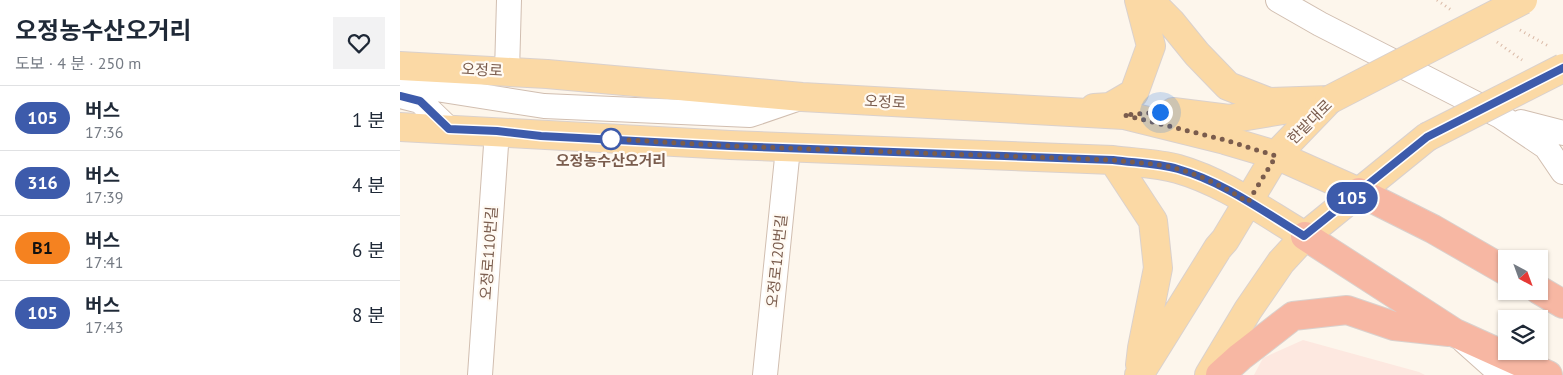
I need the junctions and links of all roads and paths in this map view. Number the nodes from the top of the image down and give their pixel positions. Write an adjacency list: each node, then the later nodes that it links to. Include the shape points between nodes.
1 (510, 0): 12 (street)
2 (1139, 0): 16 (main road, via 1151,46 1134,92 1110,107)
3 (1149, 0): 15 (main road, via 1228,86 1269,102)
4 (1278, 0): 18 (street)
5 (1437, 0): 7 (path)
6 (1523, 0): 15 (main road, 한밭대로, bridge)
7 (1457, 15)
8 (1491, 37): 9 (path)
9 (1526, 62)
10 (400, 68): 12 (main road, 오정로); 14 (street, via 417,86 544,106 750,115)
11 (1563, 68): 27 (main road, bridge, via 1427,137)
12 (507, 72): 14 (main road, 오정로)
13 (400, 96): 20 (street, via 420,101)
14 (802, 97): 16 (main road, 오정로)
15 (1330, 100): 17 (main road, via 1229,119 1178,111); 24 (main road, 한밭대로)
16 (1049, 112): 17 (main road, 오정로)
17 (1124, 115): 24 (main road, 오정로)
18 (1500, 116): 22 (street); 26 (street, via 1546,146)
19 (400, 127): 20 (main road)
20 (449, 129): 21 (main road)
21 (497, 131): 23 (main road); 34 (street, 오정로110번길)
22 (1563, 134)
23 (788, 148): 25 (main road); 35 (street, 오정로120번길)
24 (1276, 156): 27 (main road, 오정로); 28 (main road, 한밭대로)
25 (1113, 160): 28 (main road, via 1179,169 1221,185); 36 (main road, via 1153,221 1158,268)
26 (1563, 172)
27 (1359, 192): 29 (main road); 30 (highway)
28 (1248, 202): 29 (main road); 36 (main road, 한밭대로)
29 (1304, 236): 33 (highway); 37 (main road, via 1281,262 1248,310)
30 (1498, 266)
31 (1548, 295): 32 (highway)
32 (1563, 304)
33 (1455, 333): 38 (highway, via 1394,326 1347,310 1293,316); 39 (street); 40 (highway)
34 (480, 375)
35 (765, 375)
36 (1139, 375)
37 (1209, 375)
38 (1220, 375)
39 (1502, 375)
40 (1548, 375)

